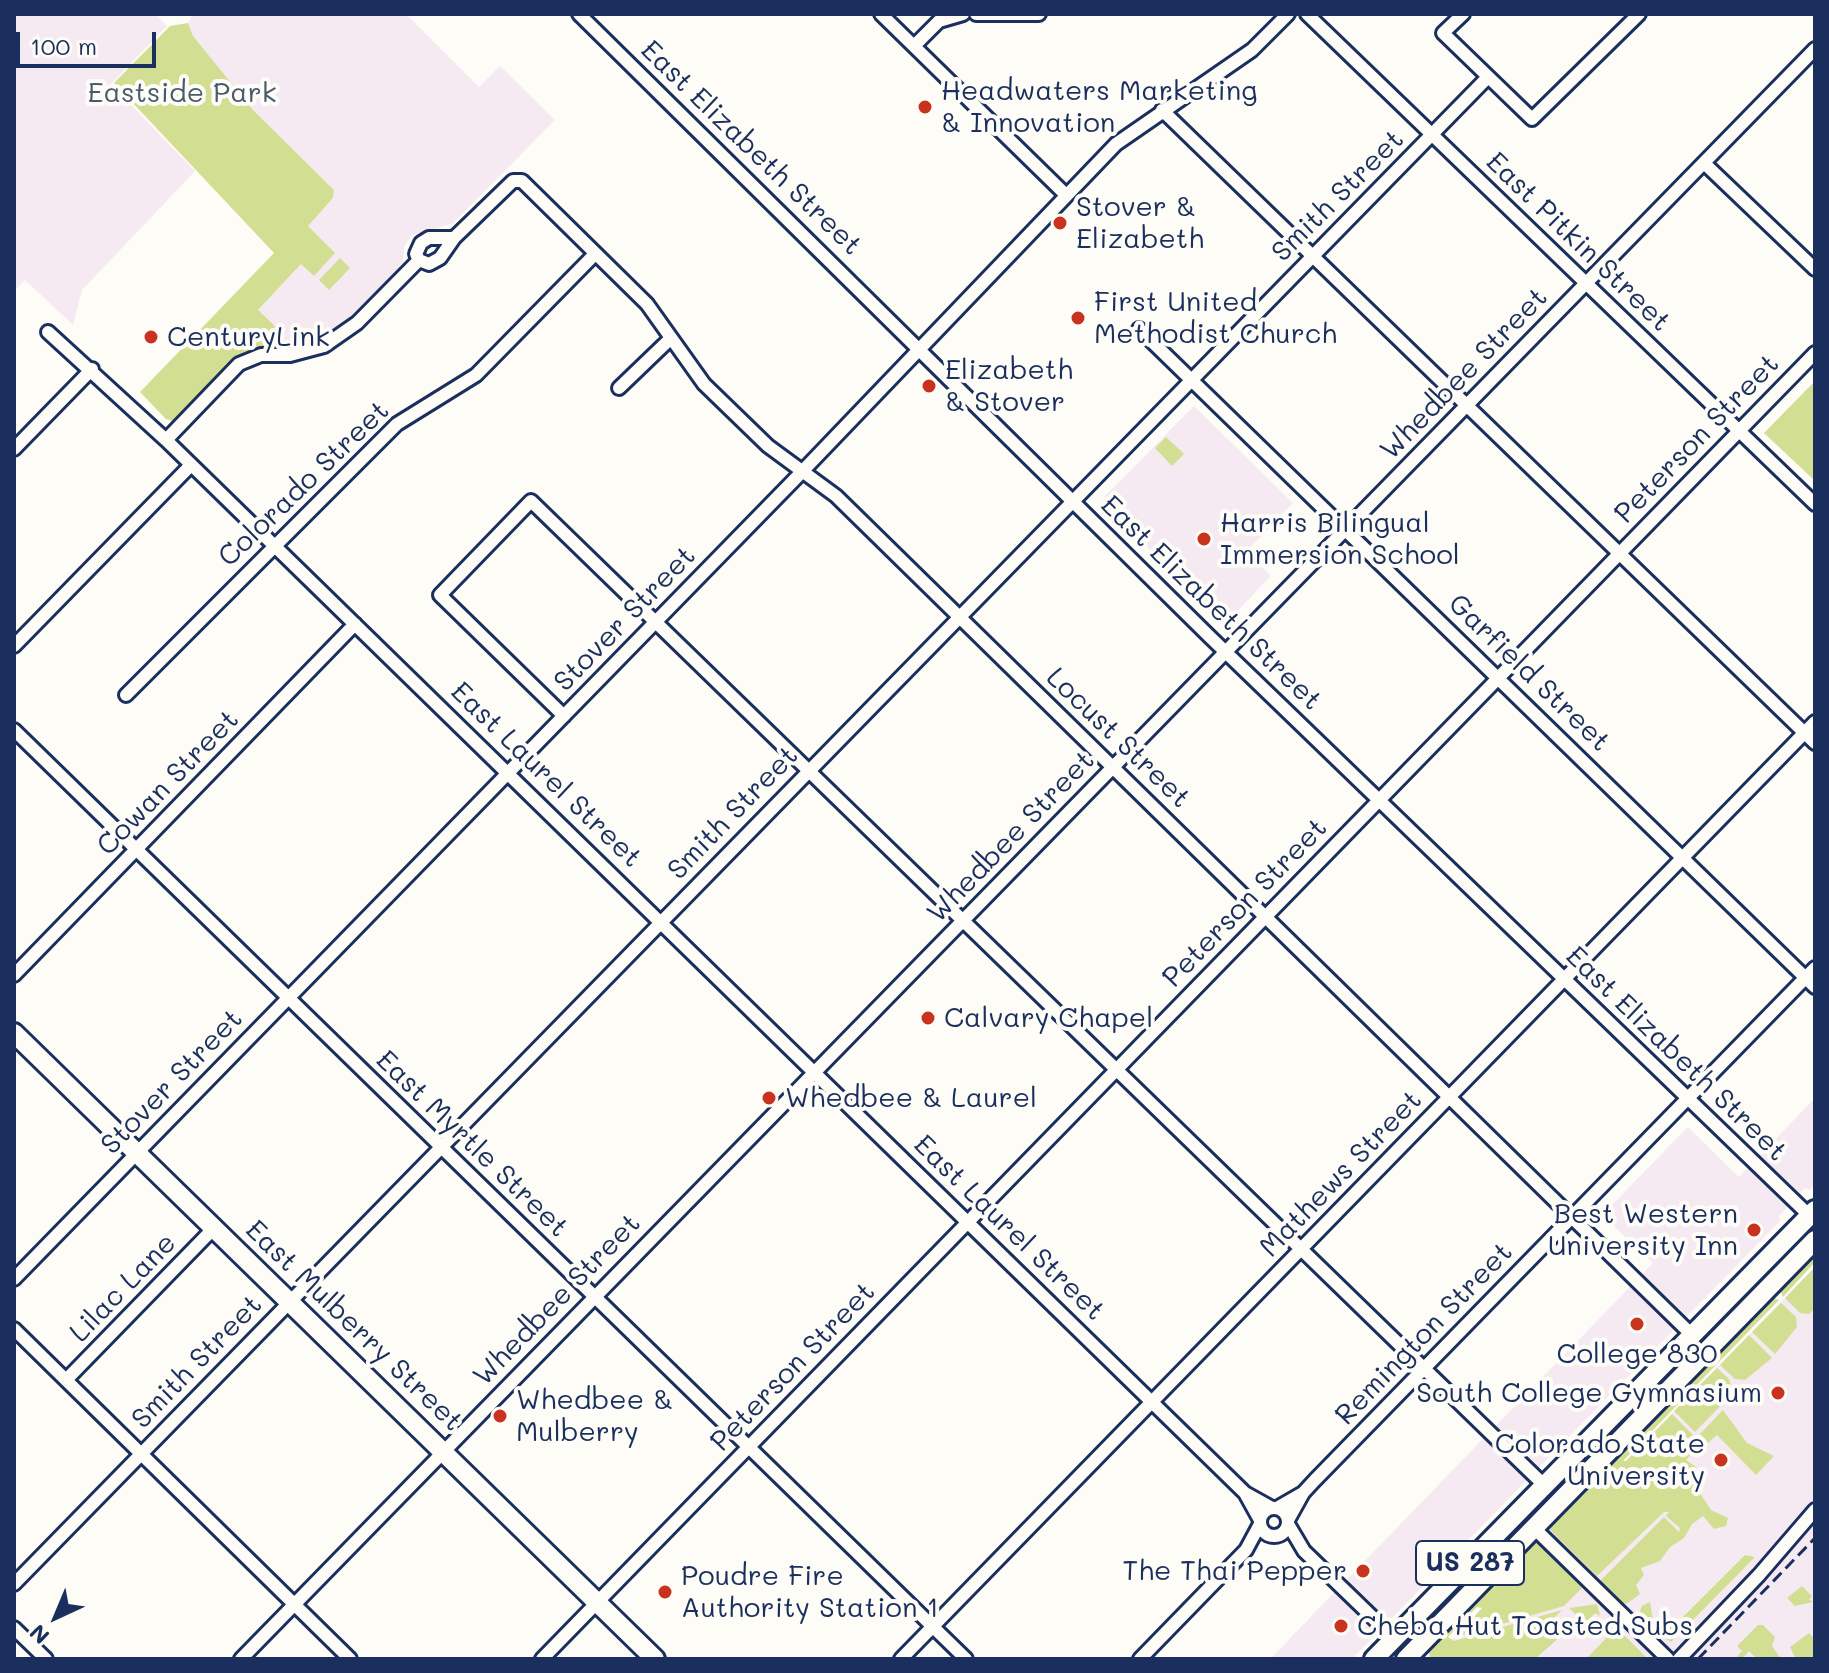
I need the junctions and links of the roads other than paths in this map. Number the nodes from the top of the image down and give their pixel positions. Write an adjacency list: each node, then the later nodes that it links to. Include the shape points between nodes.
1 (579, 14): 26 (street, East Elizabeth Street)
2 (881, 14): 10 (street)
3 (963, 14): 10 (street, via 939,21)
4 (976, 14): 5 (street)
5 (1039, 14)
6 (1288, 14): 13 (street, Stover Street, via 1252,50)
7 (1307, 14): 14 (street, East Pitkin Street)
8 (1463, 14): 12 (street, via 1443,33)
9 (1639, 14): 12 (street, via 1532,119)
10 (914, 46): 16 (street)
11 (1815, 49): 15 (street, Whedbee Street)
12 (1488, 77): 14 (street, Smith Street)
13 (1162, 110): 16 (street, Stover Street, via 1126,135); 19 (street)
14 (1433, 135): 19 (street, Smith Street); 22 (street, East Pitkin Street)
15 (1704, 163): 21 (street); 22 (street, Whedbee Street)
16 (1066, 195): 26 (street, Stover Street)
17 (454, 238): 18 (street, Locust Street, via 513,181 522,181); 20 (street, via 434,263); 20 (street, via 421,243)
18 (595, 254): 25 (street, Locust Street, via 647,304); 40 (street, Colorado Street, via 490,363 397,424)
19 (1312, 257): 29 (street, Smith Street); 31 (street)
20 (419, 260): 33 (street, via 357,323 324,346 239,364)
21 (1815, 269)
22 (1586, 283): 31 (street, Whedbee Street); 32 (street, East Pitkin Street)
23 (1139, 329): 29 (street, Garfield Street)
24 (48, 332): 28 (street, East Laurel Street)
25 (670, 339): 30 (street); 36 (street, Locust Street, via 704,384)
26 (920, 348): 36 (street, Stover Street); 37 (street, East Elizabeth Street)
27 (1815, 353): 32 (street, Peterson Street)
28 (92, 369): 33 (street, East Laurel Street); 34 (street)
29 (1190, 379): 37 (street, Smith Street); 39 (street, Garfield Street)
30 (619, 388)
31 (1465, 407): 39 (street, Whedbee Street); 41 (street)
32 (1739, 430): 38 (street, East Pitkin Street); 41 (street, Peterson Street)
33 (166, 440): 35 (street, East Laurel Street)
34 (14, 449)
35 (191, 465): 40 (street, East Laurel Street); 45 (street)
36 (802, 472): 42 (street, Locust Street, via 836,496); 43 (street, Stover Street)
37 (1072, 502): 42 (street, Smith Street); 46 (street, East Elizabeth Street)
38 (1815, 504)
39 (1346, 531): 46 (street, Whedbee Street); 47 (street, Garfield Street)
40 (275, 546): 44 (street, East Laurel Street); 48 (street, Colorado Street)
41 (1620, 553): 47 (street, Peterson Street); 52 (street)
42 (959, 616): 54 (street, Locust Street); 55 (street, Smith Street)
43 (657, 621): 49 (street, Stover Street); 49 (street, via 531,501 520,512 440,595); 55 (street)
44 (355, 624): 56 (street, East Laurel Street); 58 (street, Cowan Street)
45 (14, 646)
46 (1225, 651): 54 (street, Whedbee Street); 57 (street, East Elizabeth Street)
47 (1499, 676): 57 (street, Peterson Street); 59 (street, Garfield Street)
48 (126, 695)
49 (564, 716): 56 (street, Stover Street)
50 (1815, 722): 52 (street, Mathews Street)
51 (14, 730): 58 (street, East Myrtle Street)
52 (1804, 733): 53 (street); 59 (street, Mathews Street)
53 (1815, 743)
54 (1113, 767): 60 (street, Locust Street); 62 (street, Whedbee Street)
55 (809, 769): 61 (street, Smith Street); 62 (street)
56 (509, 772): 61 (street, East Laurel Street); 66 (street, Stover Street)
57 (1379, 799): 60 (street, Peterson Street); 65 (street, East Elizabeth Street)
58 (136, 850): 63 (street, Cowan Street); 66 (street, East Myrtle Street)
59 (1683, 856): 64 (street, Garfield Street); 65 (street, Mathews Street)
60 (1266, 916): 68 (street, Peterson Street); 70 (street, Locust Street)
61 (661, 920): 69 (street, East Laurel Street); 72 (street, Smith Street)
62 (963, 921): 68 (street); 69 (street, Whedbee Street)
63 (14, 975)
64 (1812, 978): 71 (street, Remington Street)
65 (1564, 979): 70 (street, Mathews Street); 71 (street, East Elizabeth Street)
66 (288, 998): 72 (street, East Myrtle Street); 73 (street, Stover Street)
67 (14, 1033): 73 (highway, East Mulberry Street)
68 (1116, 1069): 76 (street, Peterson Street); 79 (street)
69 (814, 1071): 76 (street, East Laurel Street); 81 (street, Whedbee Street)
70 (1450, 1096): 74 (street, Locust Street); 79 (street, Mathews Street)
71 (1688, 1097): 74 (street, Remington Street); 75 (street, East Elizabeth Street)
72 (440, 1147): 81 (street, East Myrtle Street); 82 (street, Smith Street)
73 (137, 1153): 77 (highway, East Mulberry Street); 80 (street, Stover Street)
74 (1573, 1215): 84 (street, Locust Street); 85 (street, Remington Street)
75 (1813, 1216): 84 (highway, US 287)
76 (968, 1222): 88 (street, East Laurel Street); 89 (street, Peterson Street)
77 (214, 1228): 82 (highway, East Mulberry Street); 86 (street, Lilac Lane)
78 (1815, 1240): 87 (highway, US 287)
79 (1301, 1249): 85 (street); 88 (street, Mathews Street)
80 (14, 1279)
81 (594, 1296): 89 (street, East Myrtle Street); 90 (street, Whedbee Street)
82 (289, 1302): 90 (highway, East Mulberry Street); 91 (street, Smith Street)
83 (14, 1329): 86 (street)
84 (1692, 1335): 87 (highway, via 1693,1348); 92 (highway, US 287)
85 (1424, 1369): 92 (street); 94 (street, Remington Street)
86 (66, 1380): 91 (street)
87 (1666, 1391): 99 (highway, US 287)
88 (1152, 1402): 93 (street, East Laurel Street); 106 (street, Mathews Street)
89 (748, 1447): 104 (street, Peterson Street); 106 (street, East Myrtle Street)
90 (442, 1451): 104 (highway, East Mulberry Street); 105 (street, Whedbee Street)
91 (141, 1454): 103 (street, Smith Street); 105 (street)
92 (1545, 1486): 99 (highway, via 1548,1504); 108 (highway, US 287)
93 (1245, 1493): 95 (street, East Laurel Street); 97 (street, East Laurel Street)
94 (1303, 1493): 95 (street, Remington Street); 98 (street, Remington Street)
95 (1274, 1508): 97 (street, Remington Street); 98 (street, East Laurel Street)
96 (1815, 1510): 120 (street)
97 (1260, 1522): 100 (street, East Laurel Street); 101 (street)
98 (1288, 1522): 100 (street, Remington Street, via 1284,1532); 102 (street)
99 (1535, 1527): 118 (highway, US 287); 119 (street)
100 (1273, 1536): 101 (street); 102 (street)
101 (1246, 1550): 116 (street)
102 (1304, 1551): 108 (street)
103 (14, 1584)
104 (597, 1602): 112 (street, Peterson Street); 113 (highway, East Mulberry Street)
105 (294, 1605): 110 (street, Whedbee Street); 111 (street)
106 (933, 1627): 114 (street, Mathews Street); 115 (street, East Myrtle Street)
107 (14, 1628): 109 (street)
108 (1395, 1639): 117 (highway, US 287)
109 (46, 1659)
110 (241, 1659)
111 (350, 1659)
112 (542, 1659)
113 (655, 1659)
114 (901, 1659)
115 (966, 1659)
116 (1140, 1659)
117 (1374, 1659)
118 (1406, 1659)
119 (1668, 1659)
120 (1679, 1659)

